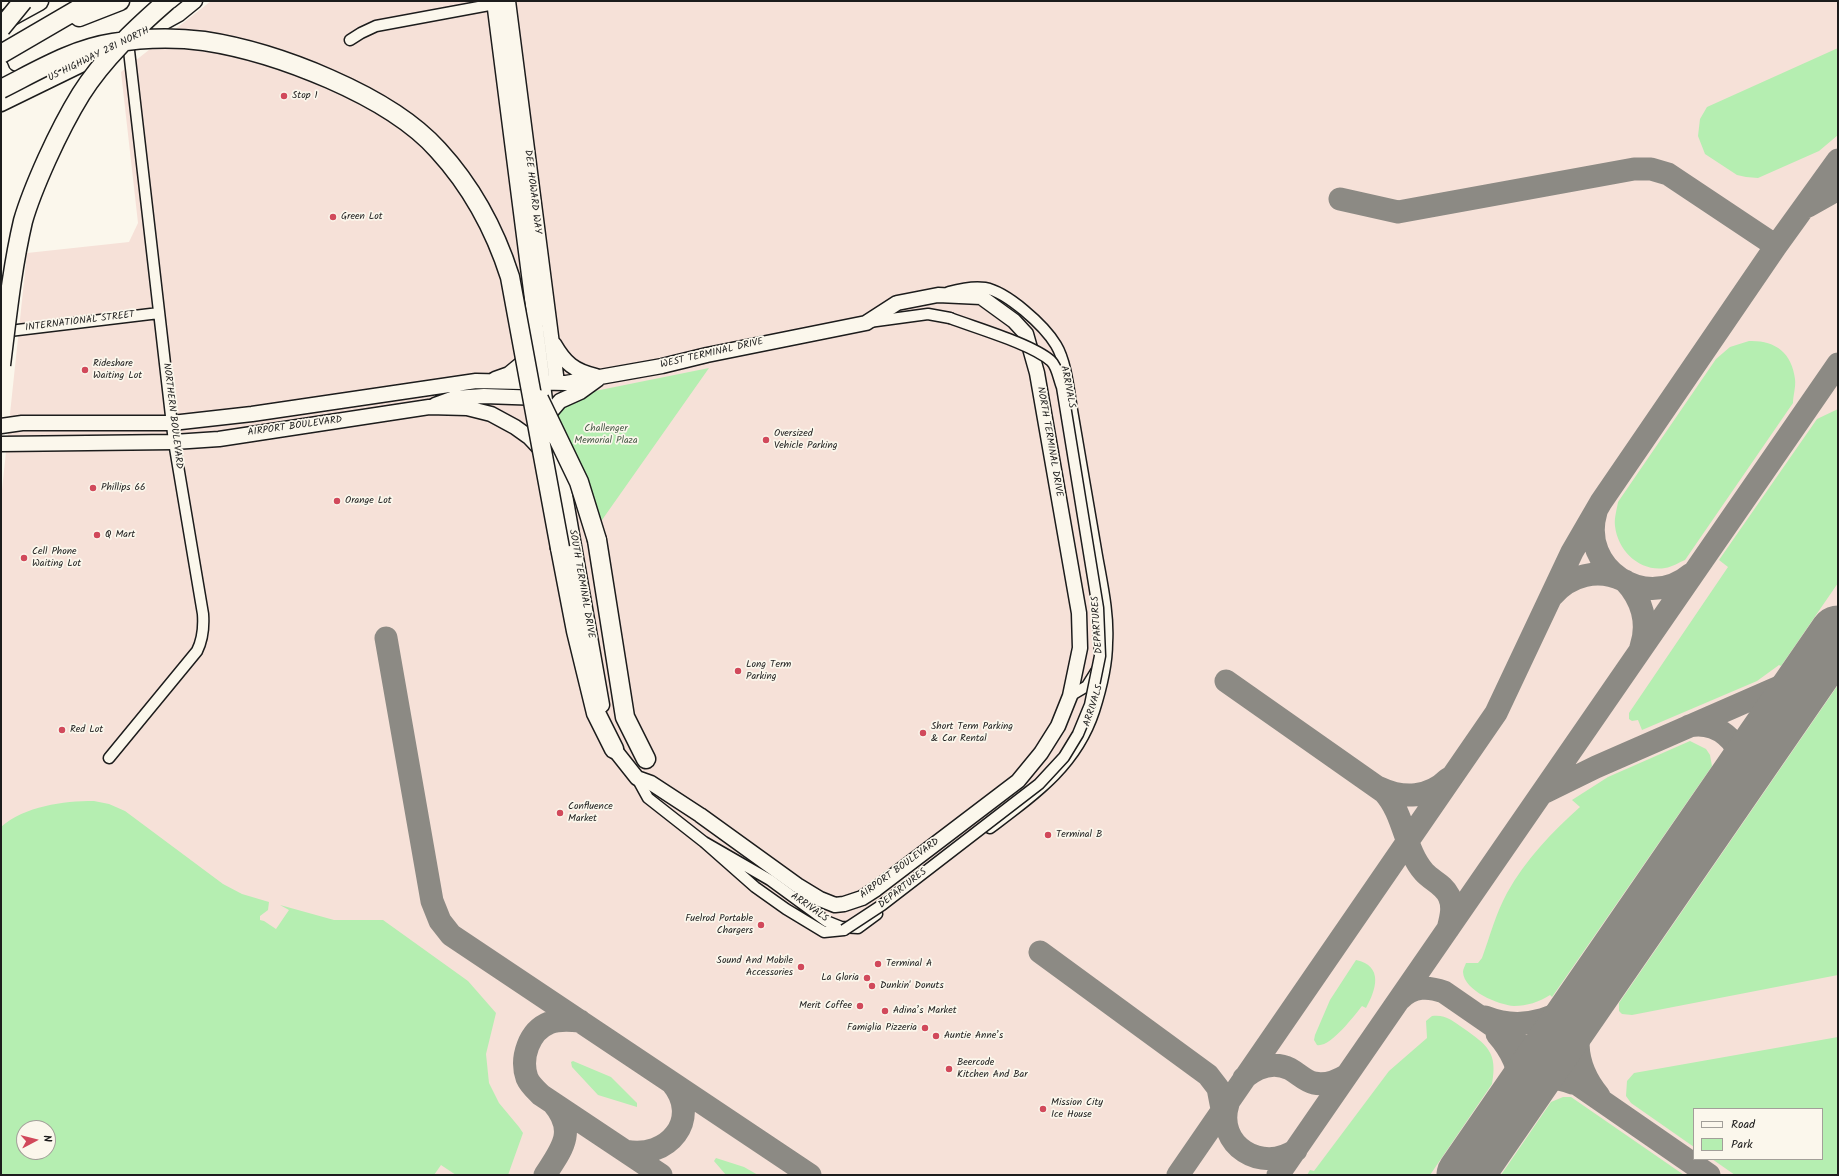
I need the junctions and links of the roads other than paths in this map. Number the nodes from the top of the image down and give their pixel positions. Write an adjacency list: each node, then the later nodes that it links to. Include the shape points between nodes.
1 (39, 1): 7 (highway)
2 (92, 1): 10 (highway)
3 (120, 1): 10 (highway)
4 (167, 1): 27 (highway, bridge, via 99,69 77,101 39,176 24,220 14,264)
5 (195, 1): 12 (main road, US HIGHWAY 281 NORTH, via 179,14)
6 (503, 2): 11 (street, via 376,26); 18 (main road, DEE HOWARD WAY)
7 (23, 6): 8 (highway, bridge); 9 (highway, bridge)
8 (1, 23)
9 (1, 28)
10 (30, 37): 13 (highway)
11 (350, 40)
12 (128, 42): 15 (main road, US HIGHWAY 281 NORTH); 21 (street, NORTHERN BOULEVARD)
13 (1, 54)
14 (1, 67): 15 (main road, via 8,78 27,83)
15 (65, 72): 17 (main road, US HIGHWAY 281 NORTH)
16 (1, 89): 29 (highway, bridge, via 55,61 77,53 112,43 154,38 203,41 252,52 340,84 381,106 415,128 438,150 471,193 491,225 510,277)
17 (1, 104)
18 (522, 166): 19 (main road, DEE HOWARD WAY); 22 (main road, DEE HOWARD WAY)
19 (527, 256): 22 (main road, via 536,275 543,314); 25 (main road, DEE HOWARD WAY)
20 (938, 295): 23 (main road, NORTH TERMINAL DRIVE, via 897,304); 44 (street, ARRIVALS, via 962,289 984,288 1005,295 1032,317 1056,345 1063,366 1077,437 1104,599); 45 (main road, NORTH TERMINAL DRIVE, via 980,297 1014,321 1026,334 1036,373 1079,612 1080,648)
21 (159, 313): 24 (street, INTERNATIONAL STREET); 36 (street, NORTHERN BOULEVARD)
22 (548, 316): 26 (main road, DEE HOWARD WAY)
23 (866, 322): 28 (main road, WEST TERMINAL DRIVE); 51 (street, DEPARTURES, bridge, via 928,314 950,318 1036,352 1052,362 1062,387 1098,608 1100,656 1090,705 1078,734 1064,757 1039,784 882,905 844,930 824,932 786,909 754,887)
24 (1, 332)
25 (536, 339): 29 (main road, DEE HOWARD WAY); 30 (main road, via 532,355 522,365 509,374)
26 (552, 339): 28 (main road, via 563,360 584,373); 31 (main road, DEE HOWARD WAY)
27 (1, 365)
28 (600, 377): 31 (main road, WEST TERMINAL DRIVE); 35 (main road, via 580,392 556,404)
29 (535, 378): 30 (main road, AIRPORT BOULEVARD); 31 (main road, AIRPORT BOULEVARD); 32 (main road, SOUTH TERMINAL DRIVE); 47 (highway, bridge, via 560,548 576,631 596,712); 49 (highway, bridge, via 579,482 597,540 625,717)
30 (489, 381): 36 (main road, AIRPORT BOULEVARD, via 476,380 252,414)
31 (557, 383): 32 (main road, via 553,392)
32 (544, 399): 33 (main road, via 484,396 454,398); 35 (main road, SOUTH TERMINAL DRIVE)
33 (429, 407): 39 (main road, AIRPORT BOULEVARD, via 219,439); 43 (main road, AIRPORT BOULEVARD, via 467,408 491,414 529,437)
34 (1, 415): 37 (main road)
35 (548, 415): 43 (main road, SOUTH TERMINAL DRIVE)
36 (172, 423): 37 (main road, AIRPORT BOULEVARD); 39 (street, NORTHERN BOULEVARD)
37 (22, 424): 38 (main road, AIRPORT BOULEVARD)
38 (1, 426)
39 (174, 442): 41 (main road, AIRPORT BOULEVARD); 48 (street, NORTHERN BOULEVARD, via 203,614 202,641 197,651)
40 (1, 444): 41 (main road, AIRPORT BOULEVARD)
41 (16, 444): 42 (main road)
42 (1, 450)
43 (562, 478): 47 (main road, SOUTH TERMINAL DRIVE, via 603,713)
44 (1108, 642): 45 (street, via 1098,670 1087,686); 51 (street, ARRIVALS, via 1102,684 1093,713 1083,737 1064,766 1050,781 1017,807 858,928 841,927 826,921 770,880)
45 (1070, 696): 46 (main road, NORTH TERMINAL DRIVE)
46 (1058, 726): 50 (main road, AIRPORT BOULEVARD, via 1018,781 862,898 844,904 835,905 797,886 700,815 650,783)
47 (614, 749): 50 (main road, SOUTH TERMINAL DRIVE)
48 (109, 758)
49 (646, 759)
50 (637, 778): 51 (street, via 648,798)
51 (704, 842)

